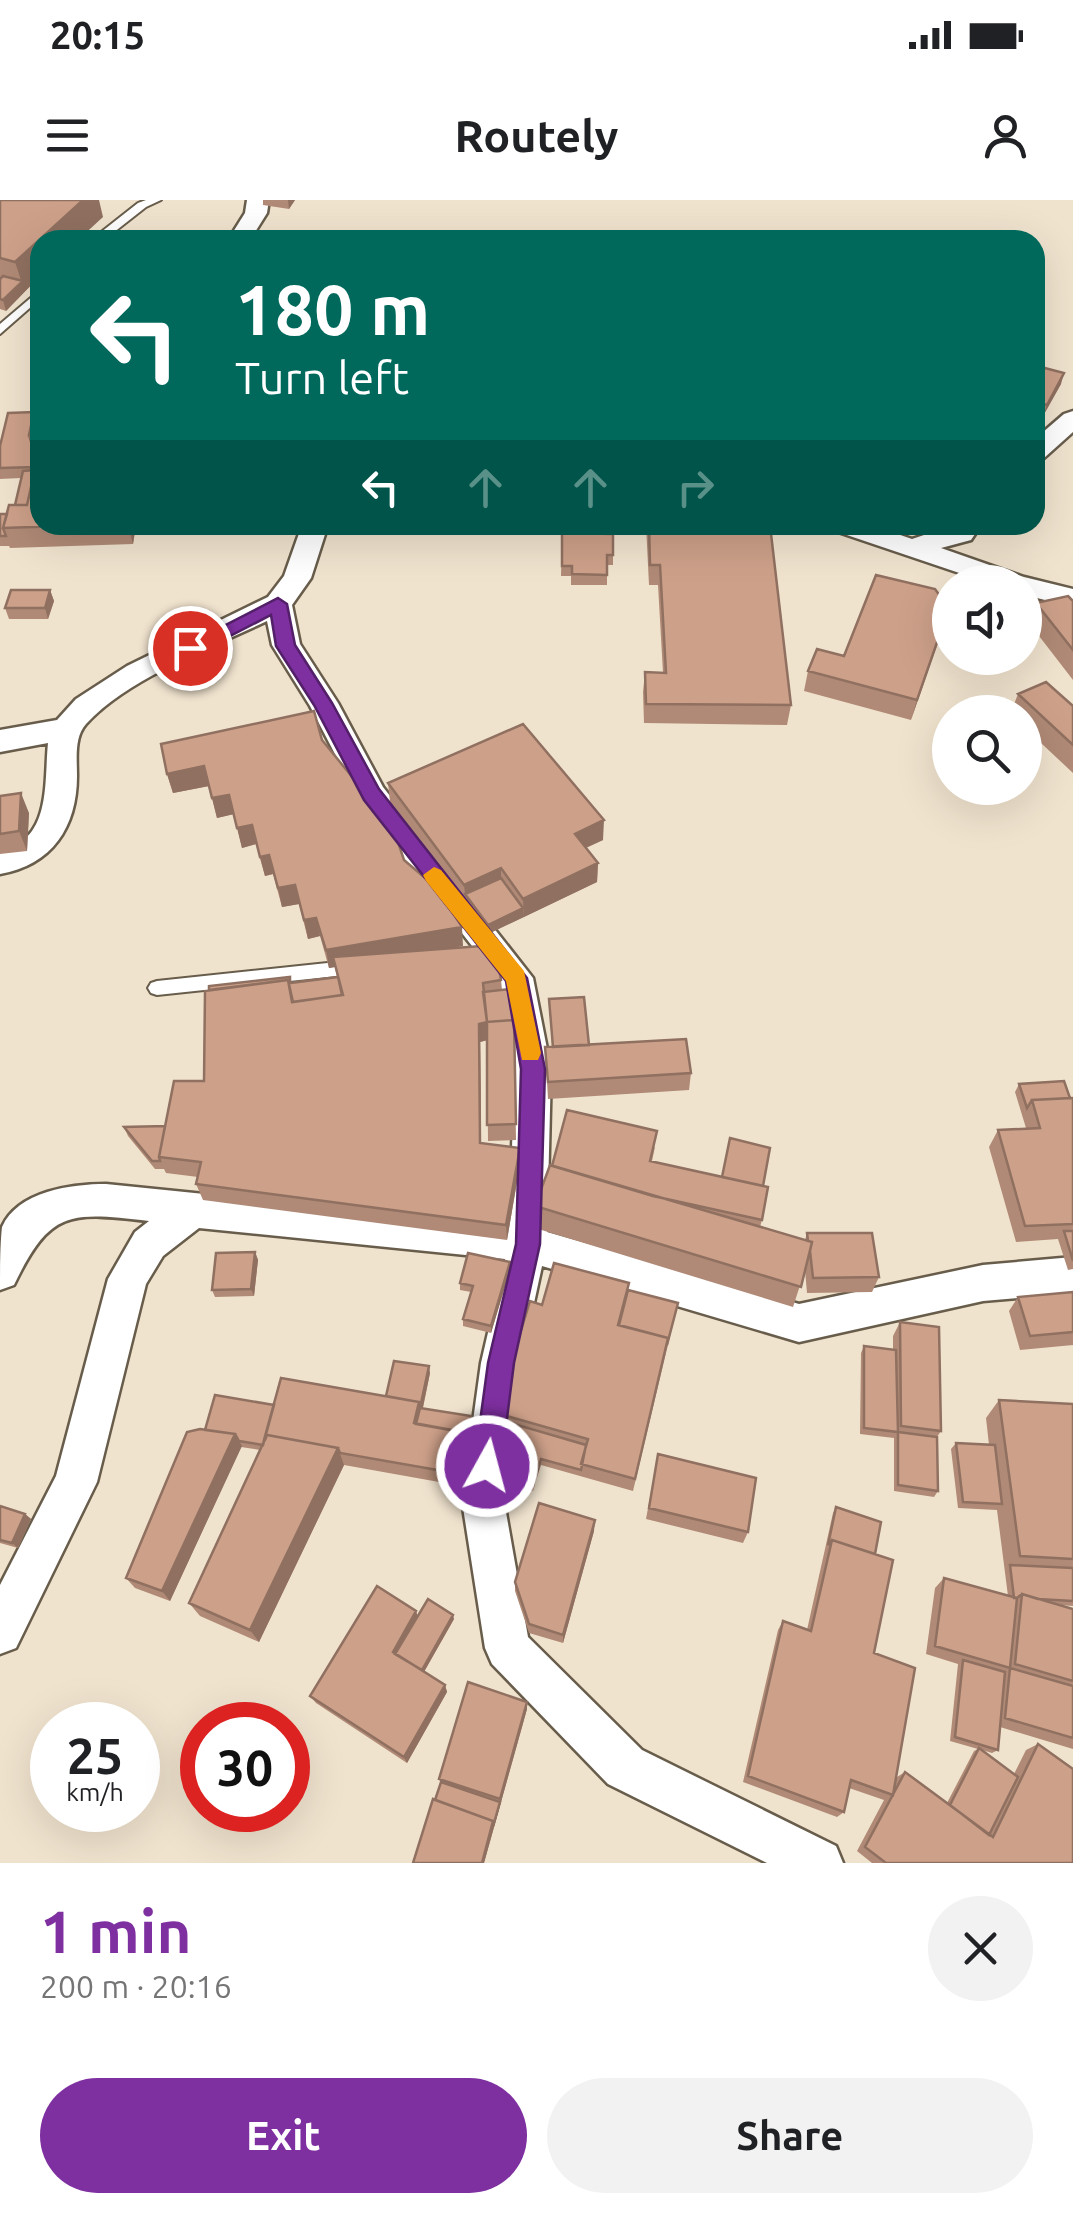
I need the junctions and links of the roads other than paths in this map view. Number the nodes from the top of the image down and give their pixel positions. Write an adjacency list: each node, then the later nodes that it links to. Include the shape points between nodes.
1 (156, 200): 3 (lane)
2 (258, 200): 4 (street)
3 (110, 230)
4 (245, 230)
5 (30, 303): 7 (lane)
6 (0, 312): 7 (lane)
7 (16, 316): 8 (lane)
8 (0, 330)
9 (1073, 419): 10 (street)
10 (1045, 445)
11 (312, 535): 18 (street, via 297,578)
12 (872, 535): 14 (street)
13 (957, 535): 14 (street)
14 (908, 548): 15 (street)
15 (960, 565)
16 (1042, 590): 17 (street)
17 (1073, 598)
18 (278, 604): 19 (street, via 132,677 83,709); 25 (street, via 286,646 371,794 481,950 516,978 533,1069)
19 (66, 729): 20 (street); 21 (street, via 59,816 39,848)
20 (0, 741)
21 (0, 862)
22 (382, 964): 23 (lane)
23 (157, 988)
24 (193, 1210): 25 (street); 26 (street, via 73,1201 52,1206 25,1225); 28 (street, via 149,1244 128,1279 76,1482)
25 (528, 1244): 27 (street, via 799,1322 984,1283); 29 (street, via 501,1363 483,1501 508,1648 626,1767)
26 (0, 1272)
27 (1073, 1275)
28 (0, 1632)
29 (819, 1863)

